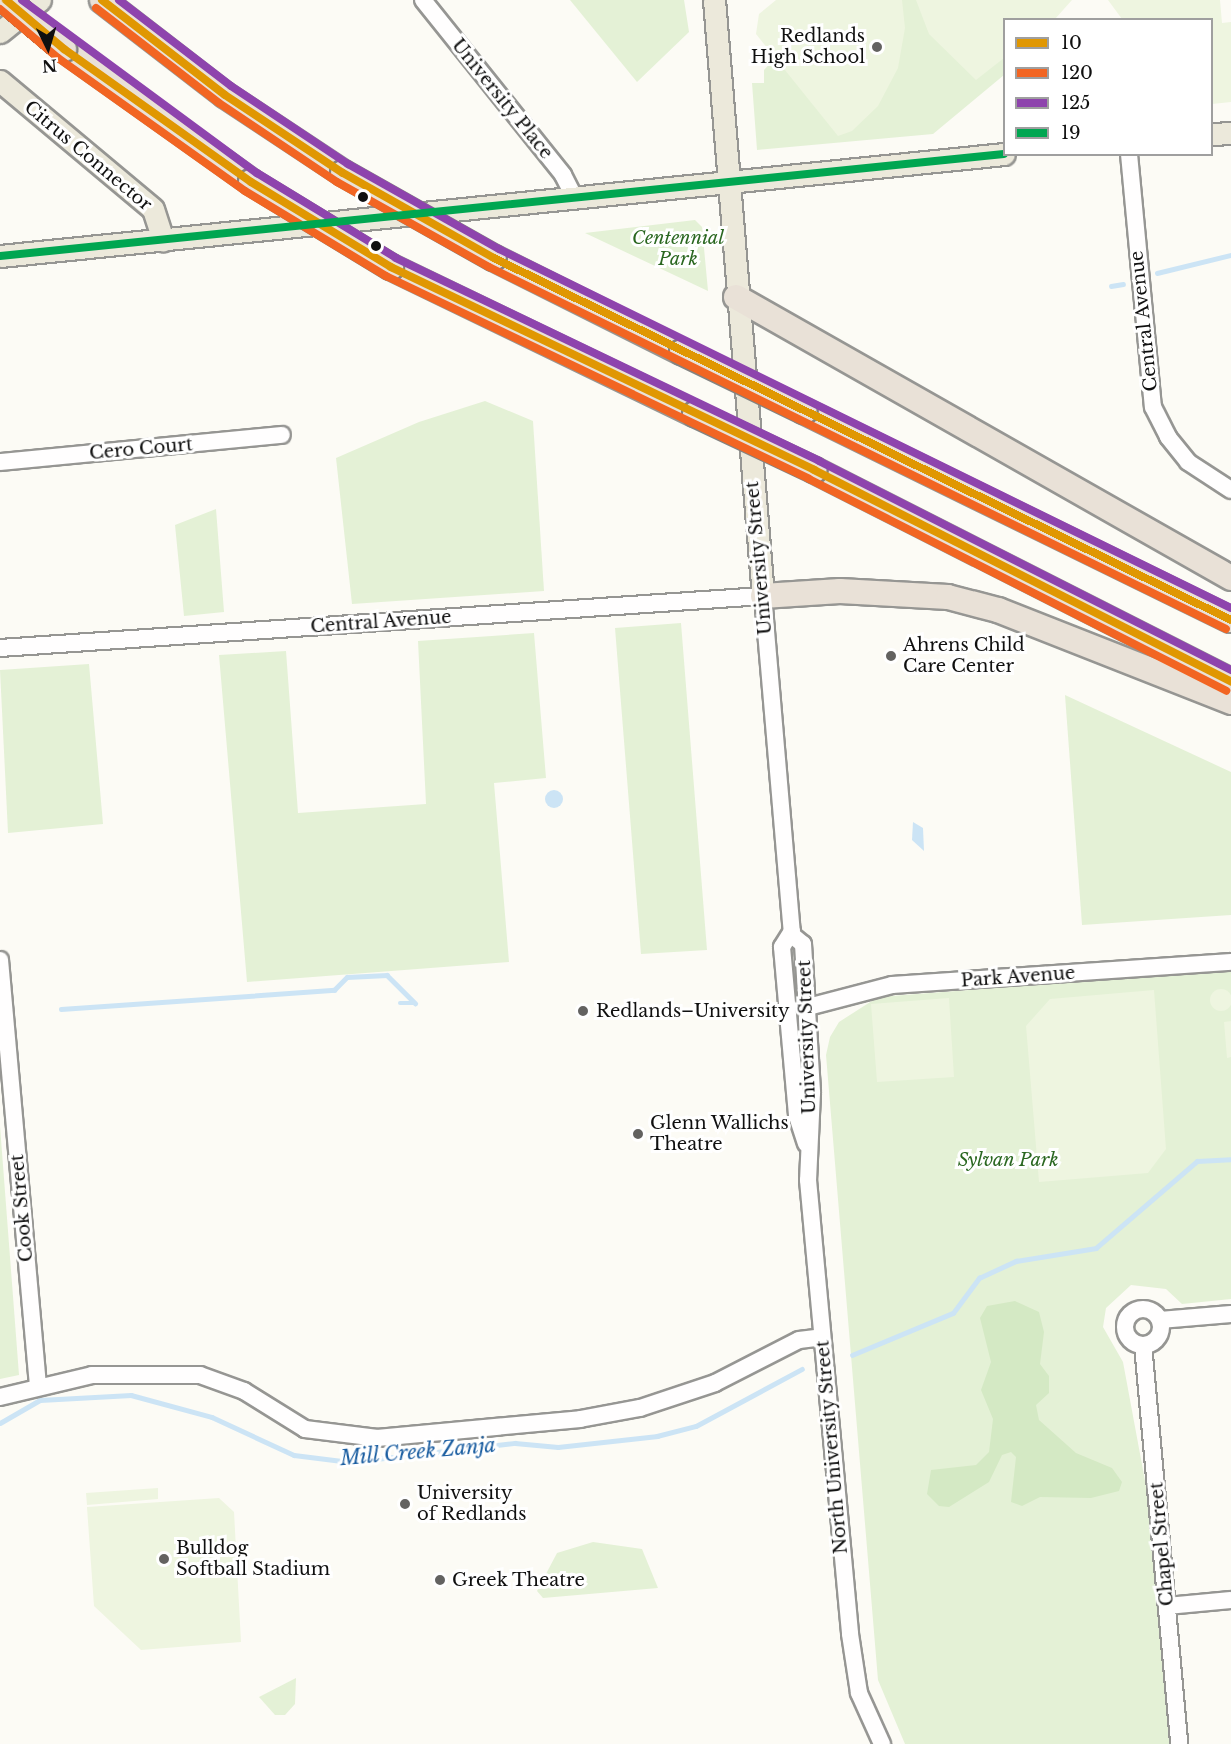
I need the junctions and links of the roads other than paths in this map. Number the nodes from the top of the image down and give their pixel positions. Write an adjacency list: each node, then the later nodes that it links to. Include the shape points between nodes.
1 (6, 0): 24 (highway, bridge, via 64,49 251,182 391,267 814,470)
2 (40, 0): 6 (main road)
3 (423, 0): 13 (street, University Place, via 563,175)
4 (714, 0): 12 (main road, University Street)
5 (107, 4): 22 (highway, bridge, via 225,95 343,173 494,258)
6 (0, 32)
7 (0, 81): 14 (main road, Citrus Connector, via 153,209)
8 (1231, 133): 9 (main road)
9 (1213, 134)
10 (1003, 154): 12 (main road)
11 (1129, 156): 19 (street, Central Avenue, via 1154,407 1168,437 1188,462)
12 (727, 182): 13 (main road); 16 (main road, University Street)
13 (576, 200): 14 (main road)
14 (163, 240): 15 (main road)
15 (0, 256)
16 (736, 297): 20 (highway); 21 (main road, University Street)
17 (282, 435): 18 (street, Cero Court)
18 (0, 462)
19 (1231, 490)
20 (1231, 578)
21 (762, 596): 23 (street, Central Avenue); 25 (highway, via 840,591 948,597 998,610); 26 (street, University Street)
22 (1231, 620)
23 (0, 648)
24 (1231, 682)
25 (1231, 702)
26 (792, 936): 29 (street, University Street, via 803,944); 30 (street, University Street, via 782,947 797,1116)
27 (0, 960): 35 (street, Cook Street)
28 (1231, 962): 29 (street, Park Avenue, via 892,985)
29 (808, 1007): 30 (street, University Street, via 812,1093)
30 (806, 1144): 33 (street, North University Street)
31 (1231, 1314): 32 (street)
32 (1160, 1320): 34 (street, via 1158,1337); 34 (street, via 1146,1310 1127,1320 1128,1337)
33 (822, 1337): 35 (street, via 799,1340 715,1383 640,1408 580,1419 376,1438 305,1429 244,1391 200,1376 92,1376); 39 (street, North University Street, via 855,1678)
34 (1143, 1345): 38 (street, Chapel Street)
35 (38, 1384): 36 (street)
36 (0, 1397)
37 (1231, 1600): 38 (street)
38 (1167, 1606): 40 (street, Chapel Street)
39 (882, 1744)
40 (1179, 1744)

